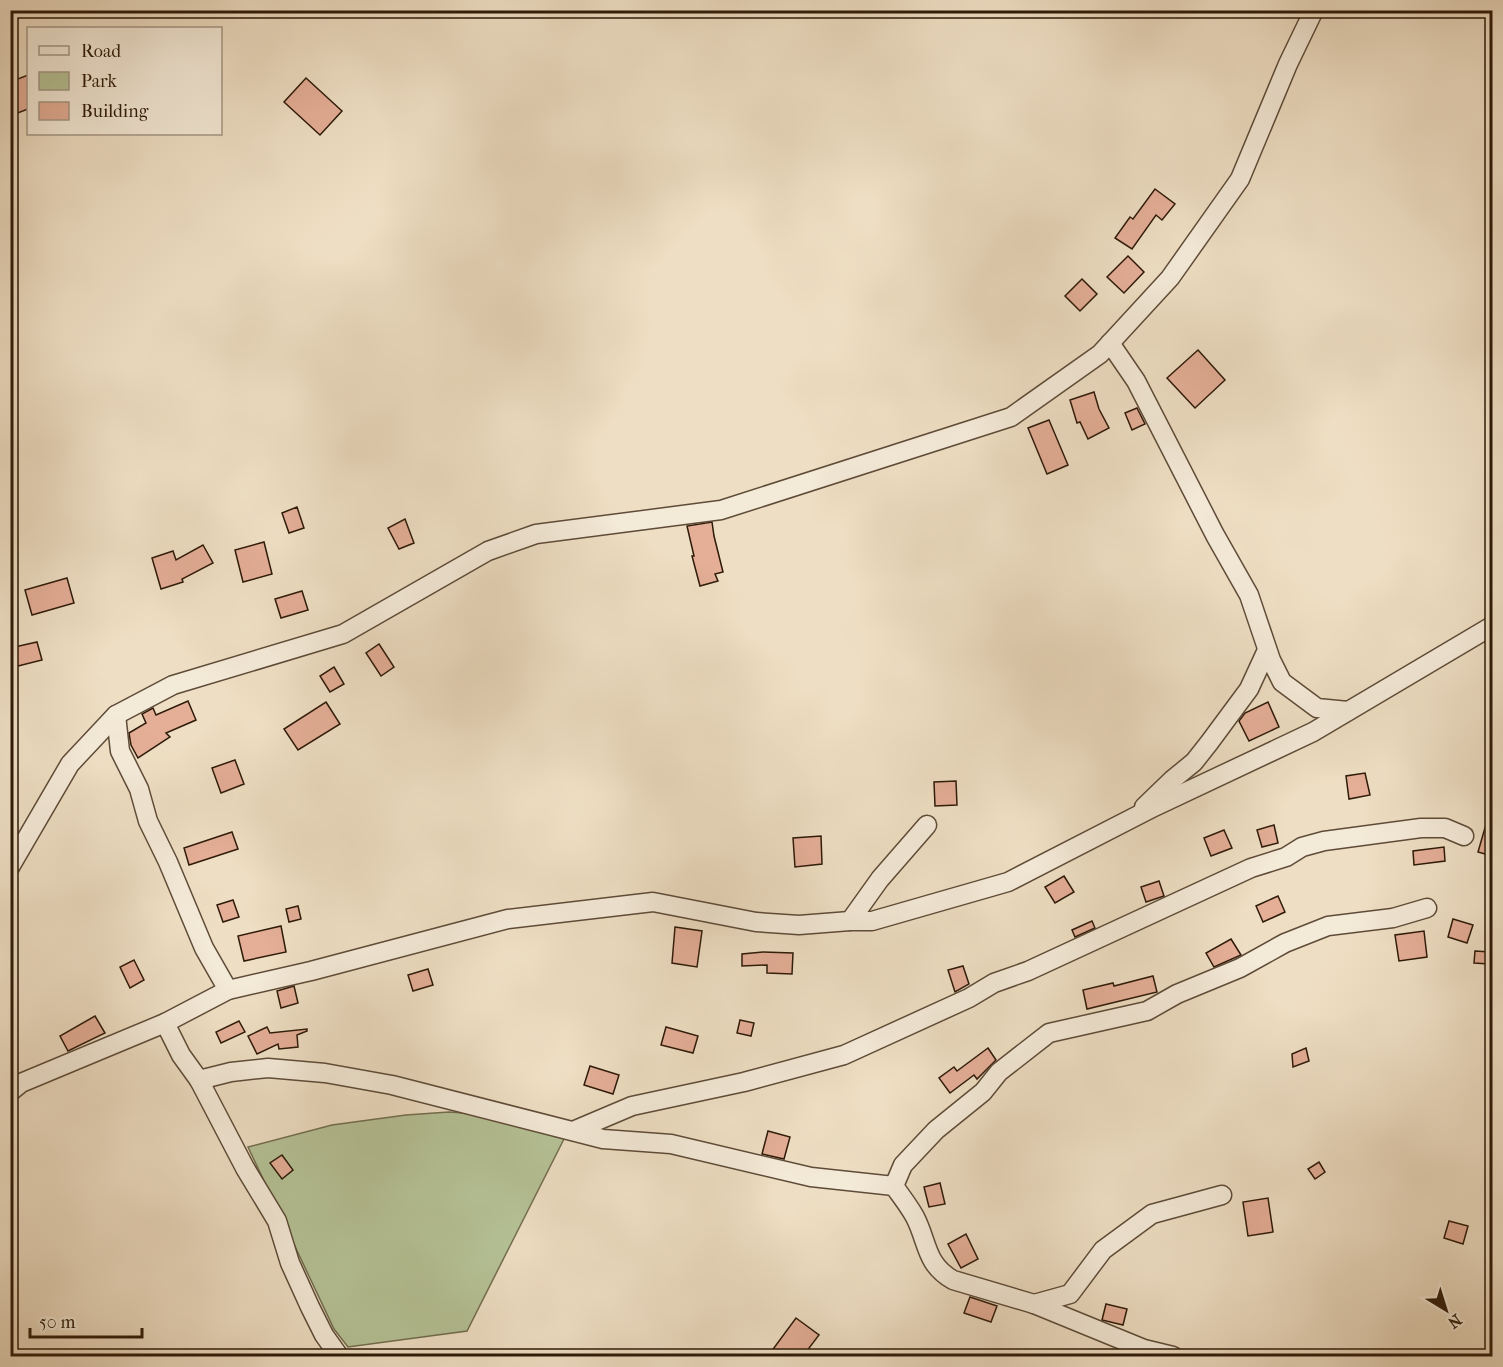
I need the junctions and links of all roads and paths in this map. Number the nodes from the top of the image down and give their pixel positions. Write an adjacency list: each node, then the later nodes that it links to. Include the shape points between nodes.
1 (1314, 10): 2 (street, via 1240,179 1170,278)
2 (1110, 343): 4 (street, via 1136,381 1249,595); 6 (street, via 1011,417 721,510 536,534 488,551 343,634 173,685)
3 (1492, 626): 5 (street)
4 (1268, 650): 5 (street, via 1282,682 1317,708); 7 (street, via 1249,689 1204,750)
5 (1348, 711): 7 (street, via 1313,732)
6 (116, 715): 10 (street, via 70,764); 13 (street, via 120,751 139,789 148,821 204,948)
7 (1133, 818): 12 (street, via 1008,882 872,921)
8 (927, 825): 12 (street)
9 (1464, 836): 17 (street, via 1445,828 1421,828 1302,847 994,983 844,1055 744,1083 632,1106)
10 (10, 867)
11 (1427, 908): 18 (street, via 1393,918 1328,926 1148,1011 1049,1033 999,1072 983,1092 929,1137 903,1165)
12 (849, 921): 13 (street, via 799,925 756,922 652,902 508,919)
13 (228, 990): 14 (street)
14 (165, 1023): 15 (street); 16 (street, via 21,1083)
15 (199, 1080): 17 (street, via 268,1068 325,1072); 21 (street, via 277,1221 310,1307)
16 (10, 1092)
17 (573, 1131): 18 (street, via 671,1144 811,1177)
18 (894, 1186): 20 (street, via 916,1219 931,1260 941,1273)
19 (1222, 1195): 20 (street, via 1152,1214 1103,1250 1070,1294)
20 (1034, 1304): 22 (street, via 1093,1330)
21 (339, 1356)
22 (1173, 1356)

